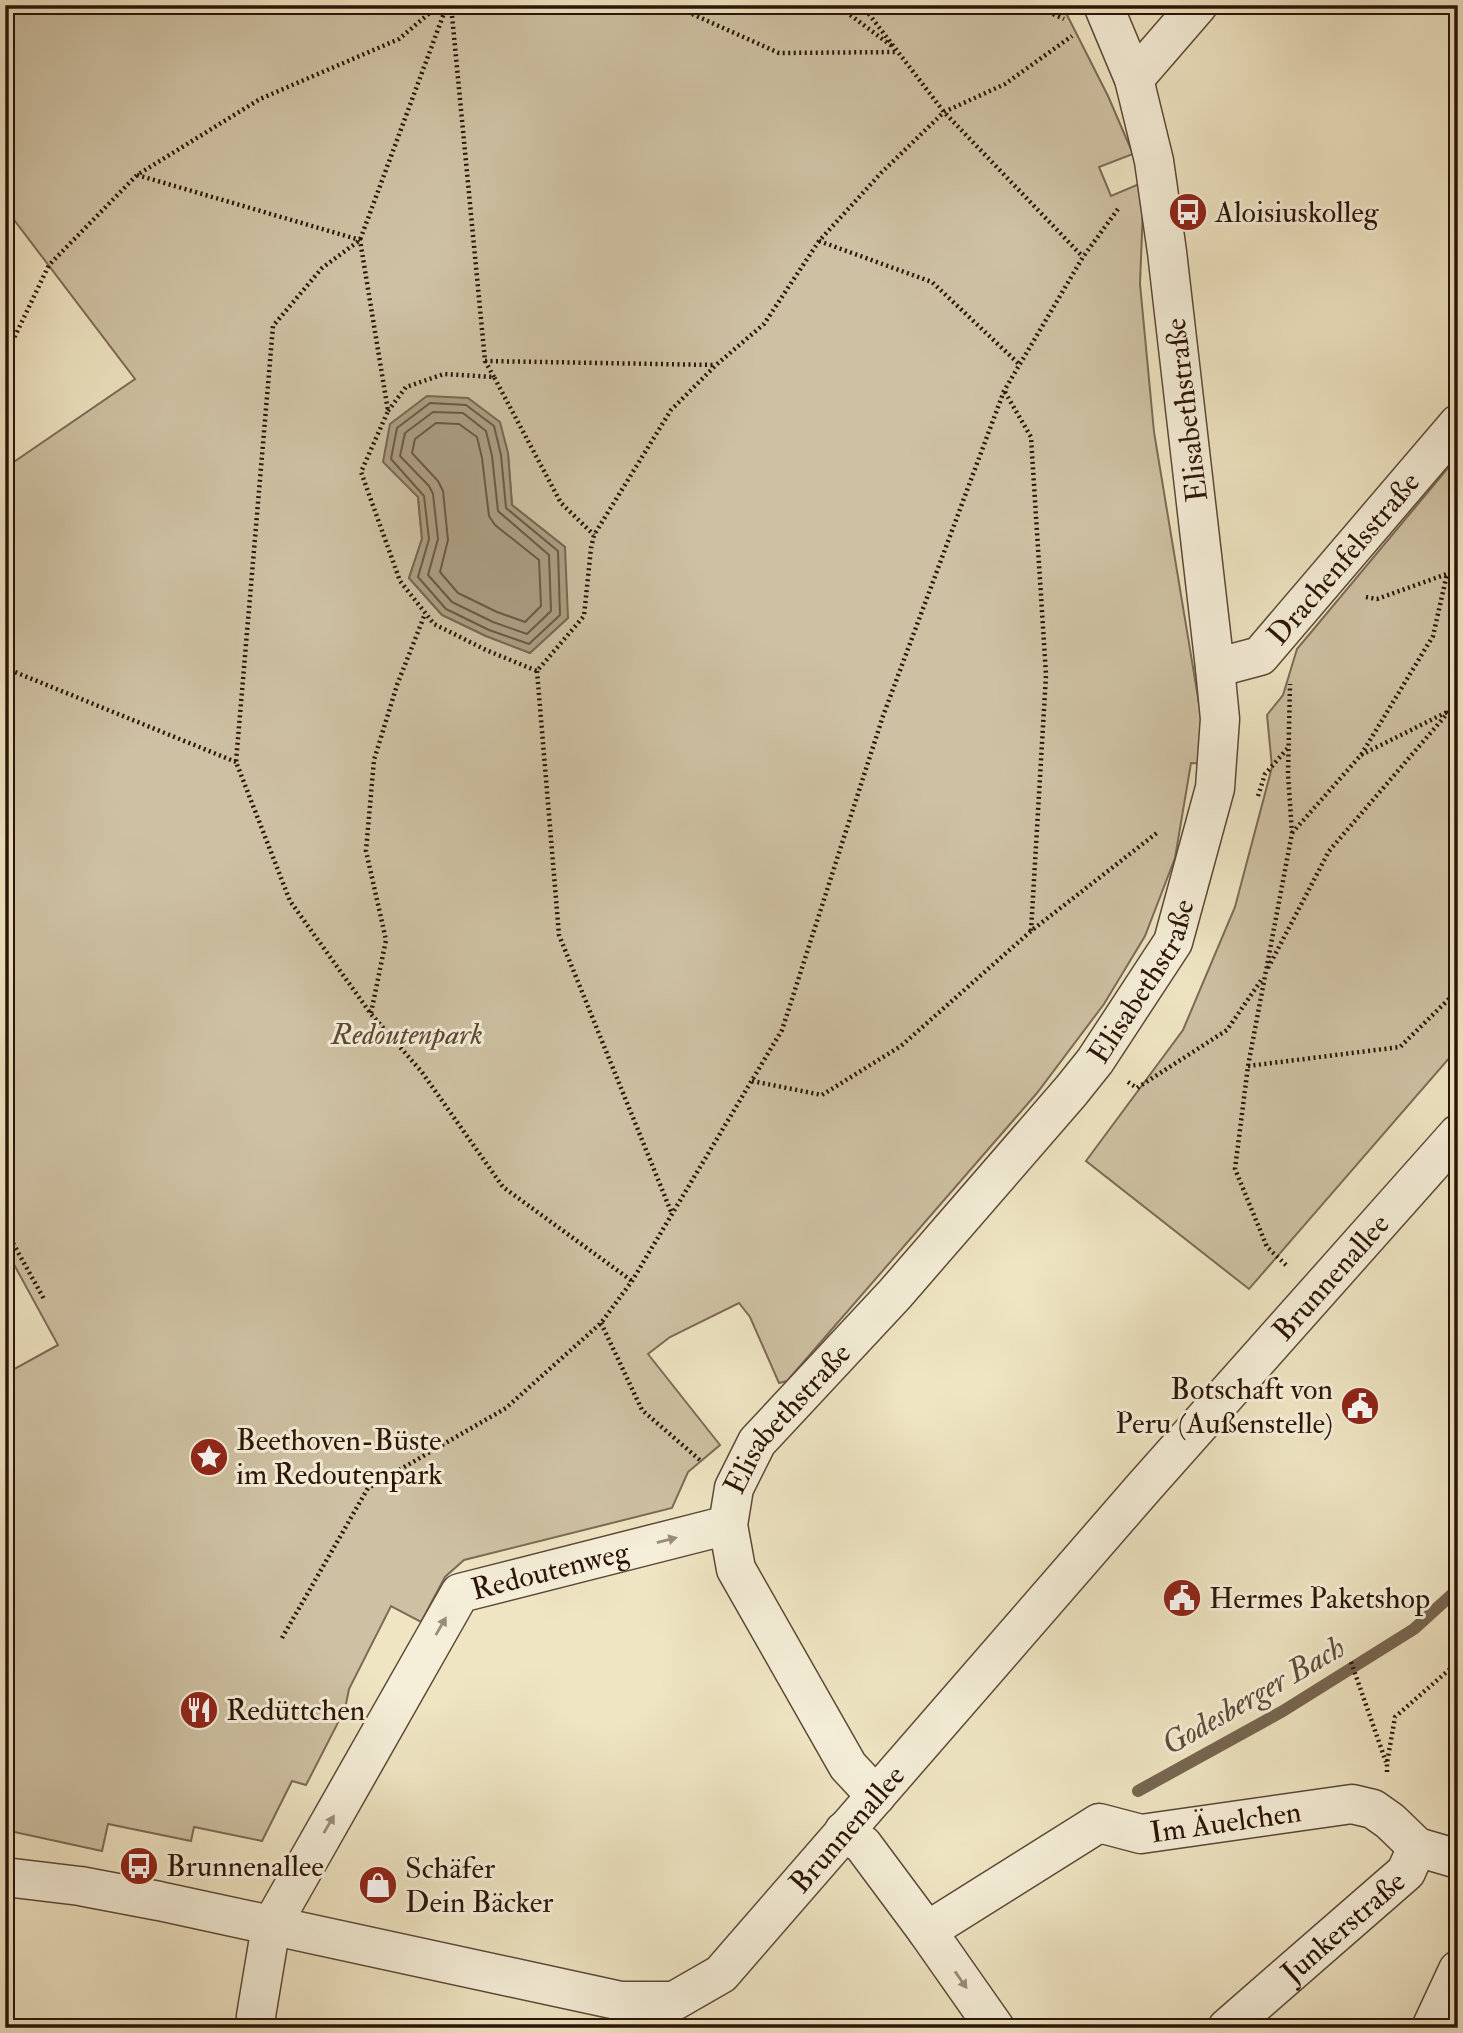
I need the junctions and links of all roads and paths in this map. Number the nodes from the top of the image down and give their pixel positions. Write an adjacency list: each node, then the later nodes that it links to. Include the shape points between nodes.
1 (439, 5): 14 (path, via 399,38 260,99)
2 (449, 5): 15 (path); 19 (path)
3 (672, 5): 10 (path, via 779,53)
4 (838, 5): 10 (path)
5 (862, 5): 10 (path)
6 (1033, 5): 8 (path)
7 (1198, 5): 11 (street)
8 (1087, 13): 11 (street, Elisabethstraße)
9 (1073, 35): 12 (path, via 1005,84)
10 (899, 52): 12 (path)
11 (1134, 79): 13 (street, Elisabethstraße)
12 (944, 112): 16 (path); 17 (path)
13 (1154, 160): 17 (path); 33 (street, Elisabethstraße)
14 (137, 175): 15 (path); 18 (path, via 49,265)
15 (360, 240): 24 (path); 38 (path, via 322,268 273,326)
16 (819, 241): 20 (path, via 932,282); 21 (path, via 764,324)
17 (1083, 257): 20 (path)
18 (5, 357)
19 (485, 361): 21 (path); 22 (path)
20 (1019, 364): 23 (path)
21 (716, 365): 26 (path, via 671,410)
22 (494, 377): 24 (path, via 444,374 406,387); 26 (path, via 561,503)
23 (1004, 391): 41 (path, via 1031,437 1046,675); 47 (path, via 884,716 782,1030)
24 (388, 411): 30 (path, via 361,472 400,581)
25 (1458, 424): 29 (street, Drachenfelsstraße)
26 (594, 535): 34 (path, via 584,617)
27 (1458, 570): 28 (path)
28 (1447, 574): 29 (path, via 1377,599); 37 (path, via 1433,636)
29 (1318, 587): 31 (street, Drachenfelsstraße)
30 (425, 613): 34 (path, via 433,624); 44 (path, via 374,760 366,851 386,940)
31 (1260, 656): 33 (street, Drachenfelsstraße); 40 (path, via 1290,682)
32 (5, 668): 38 (path)
33 (1215, 668): 45 (street, Elisabethstraße, via 1220,719 1215,788 1172,942)
34 (537, 671): 49 (path, via 559,936)
35 (1458, 701): 36 (path)
36 (1450, 711): 37 (path); 42 (path, via 1329,852)
37 (1361, 755): 40 (path)
38 (236, 762): 44 (path, via 290,901)
39 (1161, 830): 41 (path)
40 (1292, 833): 42 (path)
41 (1031, 931): 47 (path, via 901,1046 822,1095)
42 (1265, 975): 45 (path, via 1227,1030 1137,1088); 46 (path)
43 (1458, 990): 46 (path, via 1400,1047)
44 (371, 1014): 51 (path, via 421,1071 503,1187)
45 (1095, 1061): 55 (street, Elisabethstraße, via 895,1294 757,1442)
46 (1248, 1066): 52 (path, via 1236,1169 1267,1247)
47 (752, 1081): 49 (path)
48 (1458, 1134): 52 (street, Brunnenallee)
49 (672, 1215): 51 (path)
50 (5, 1229): 53 (path)
51 (632, 1282): 54 (path)
52 (1317, 1295): 61 (street, Brunnenallee)
53 (44, 1299)
54 (601, 1323): 55 (path, via 642,1410); 57 (path, via 506,1409 368,1488)
55 (734, 1488): 56 (street, Elisabethstraße)
56 (728, 1525): 61 (street, Elisabethstraße, via 736,1569 848,1766); 66 (street, Redoutenweg, one-way to 56, via 460,1593)
57 (282, 1638)
58 (1350, 1662): 60 (path)
59 (1458, 1662): 60 (path, via 1395,1717)
60 (1387, 1763): 63 (path)
61 (876, 1796): 62 (street, Brunnenallee)
62 (844, 1831): 67 (street, via 863,1845); 69 (street, Brunnenallee)
63 (1403, 1834): 64 (street, Im Äuelchen); 67 (street, Im Äuelchen, via 1373,1809 1352,1804 1141,1834 1099,1823); 72 (street, Junkerstraße, via 1406,1872)
64 (1458, 1859)
65 (5, 1877): 66 (street, Brunnenallee, via 80,1885)
66 (271, 1926): 69 (street, Brunnenallee); 70 (street)
67 (927, 1931): 71 (street, one-way to 71)
68 (1458, 1970): 73 (street)
69 (681, 2014)
70 (257, 2028)
71 (995, 2028)
72 (1227, 2028)
73 (1431, 2028)

